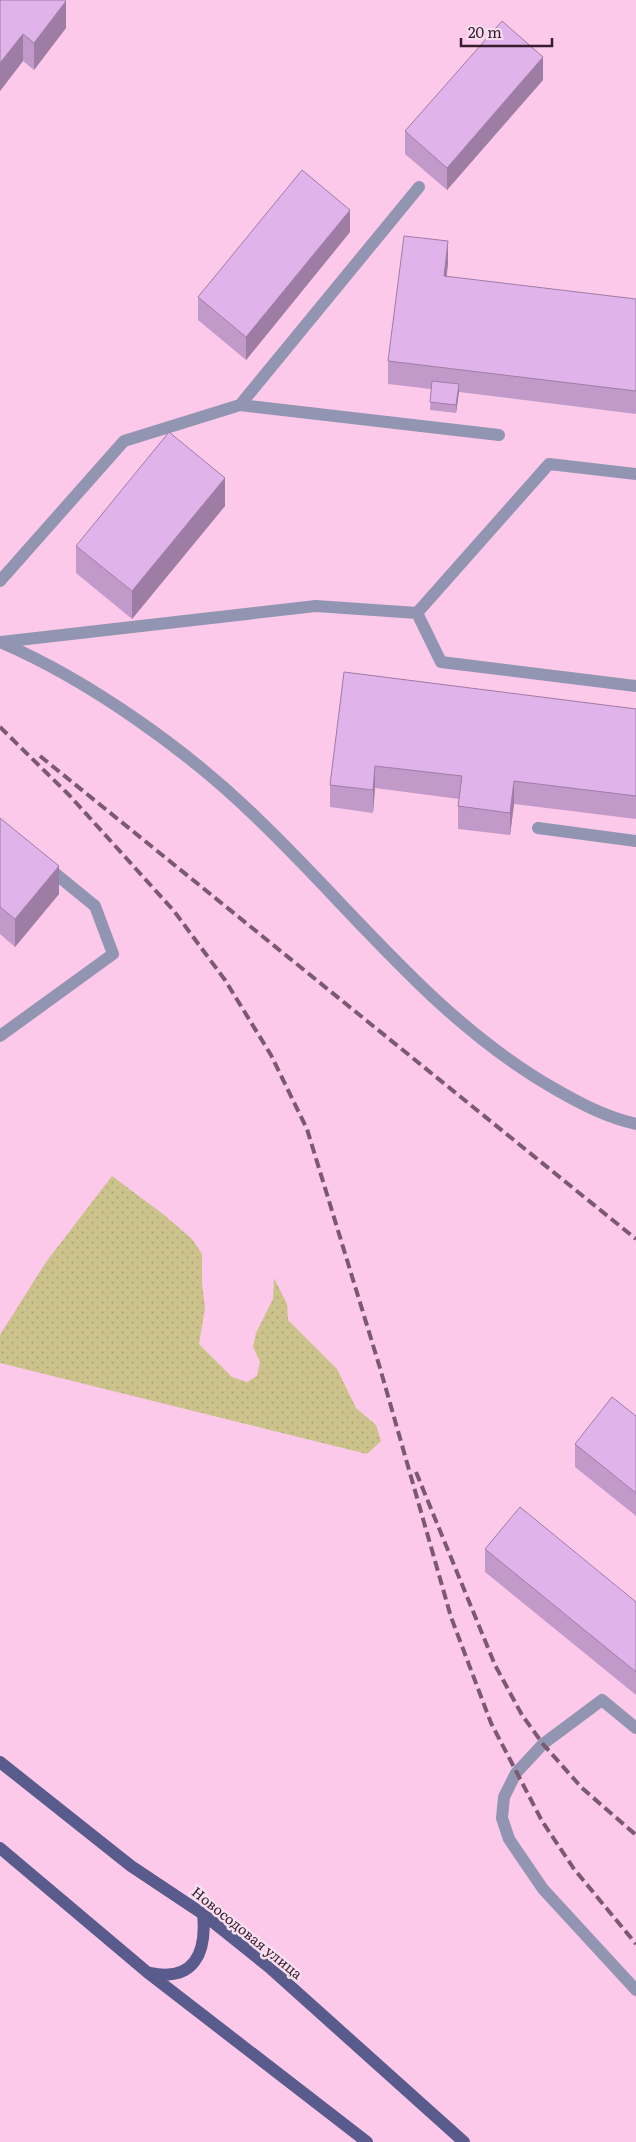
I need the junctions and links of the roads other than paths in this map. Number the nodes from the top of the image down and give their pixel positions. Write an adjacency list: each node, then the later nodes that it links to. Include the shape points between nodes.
1 (419, 187): 2 (lane)
2 (240, 404): 3 (lane); 5 (lane, via 124,441)
3 (499, 435)
4 (636, 474): 6 (lane, via 549,464)
5 (0, 582)
6 (417, 613): 7 (lane, via 316,606); 8 (lane, via 441,662)
7 (1, 642): 13 (lane, via 58,670 114,705 211,777 259,819 438,1002 480,1038 526,1072 576,1101 612,1118)
8 (636, 686)
9 (538, 828): 10 (lane)
10 (636, 841)
11 (36, 858): 12 (lane, via 95,906 113,954)
12 (0, 1036)
13 (636, 1124)
14 (636, 1728): 19 (lane, via 602,1700 543,1744 516,1773 504,1797 502,1818 509,1839 544,1889)
15 (0, 1762): 17 (main road, Новосодовая улица, via 131,1866)
16 (0, 1848): 18 (main road)
17 (203, 1914): 18 (main road, via 205,1933 202,1950 194,1964 181,1973 166,1976); 21 (main road, Новосодовая улица, via 269,1967)
18 (147, 1972): 20 (main road)
19 (636, 1990)
20 (368, 2142)
21 (464, 2142)

